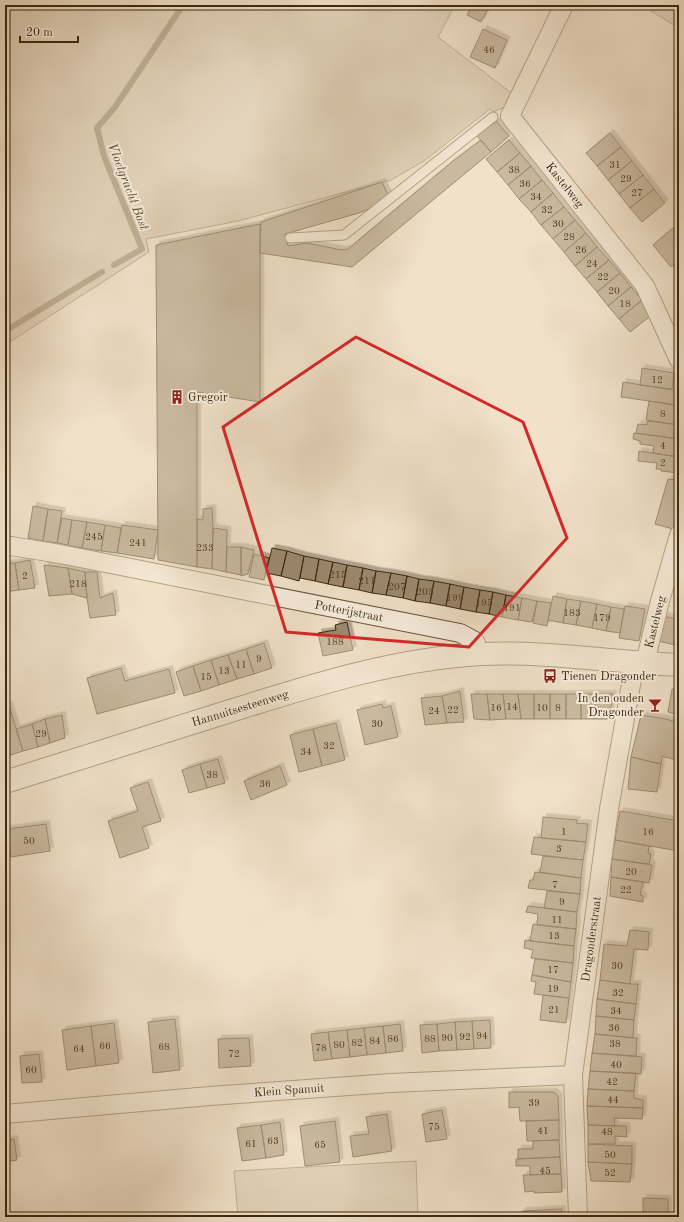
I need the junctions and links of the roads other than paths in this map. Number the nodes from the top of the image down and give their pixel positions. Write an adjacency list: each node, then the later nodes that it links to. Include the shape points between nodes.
1 (564, 5): 4 (street, Kastelweg, via 510,116 645,286)
2 (493, 117): 3 (lane, via 344,235)
3 (290, 238)
4 (679, 360)
5 (679, 534): 8 (street, Kastelweg)
6 (7, 543): 7 (street, Potterijstraat, via 460,633 475,641)
7 (480, 654): 8 (street, via 563,655); 10 (street, Hannuitsesteenweg, via 392,666 288,693)
8 (640, 663): 9 (street); 11 (street, Dragonderstraat, via 609,809)
9 (679, 665)
10 (5, 782)
11 (573, 1075): 12 (street, Klein Spanuit, via 391,1083); 13 (street, Dragonderstraat)
12 (5, 1114)
13 (578, 1217)

